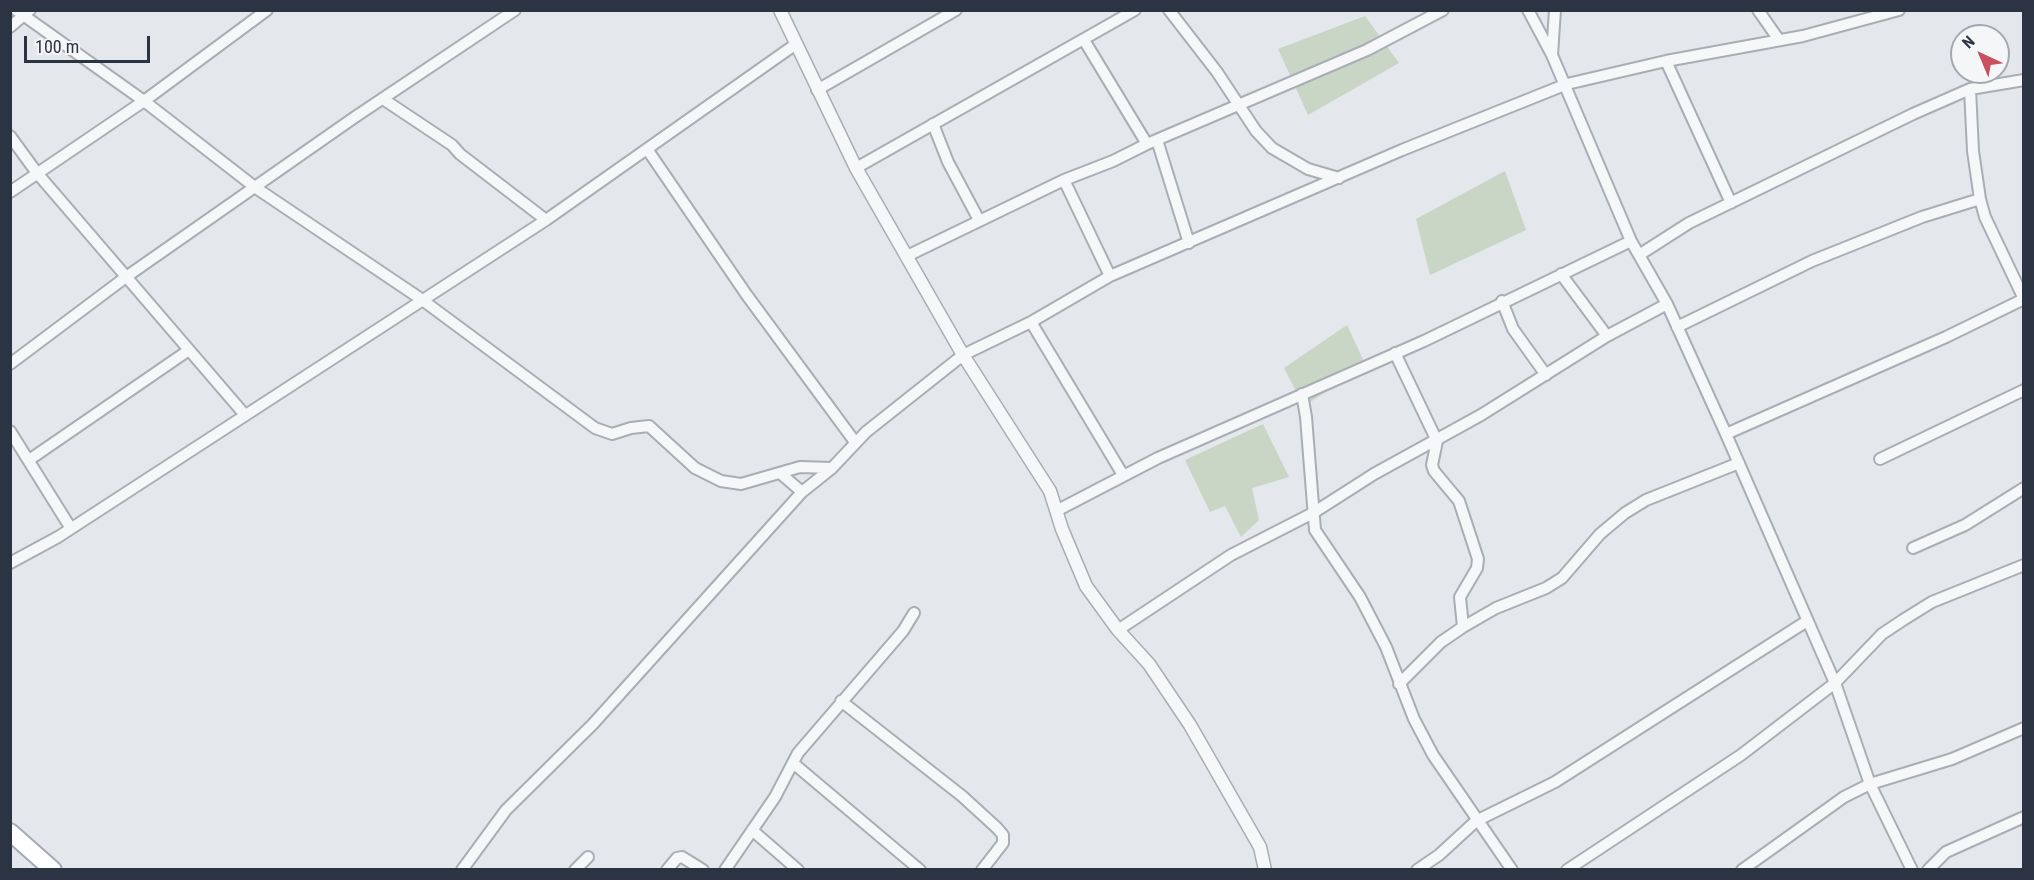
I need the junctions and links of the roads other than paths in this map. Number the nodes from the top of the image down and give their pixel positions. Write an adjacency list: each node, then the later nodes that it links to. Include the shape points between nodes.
1 (267, 10): 25 (street)
2 (515, 10): 24 (street)
3 (780, 10): 17 (street)
4 (956, 10): 22 (street)
5 (1169, 10): 26 (street)
6 (1443, 10): 13 (street)
7 (1528, 10): 18 (street)
8 (1555, 10): 18 (street)
9 (1758, 10): 16 (street)
10 (1899, 10): 16 (street)
11 (1133, 11): 15 (street)
12 (23, 12): 14 (street); 25 (street)
13 (1428, 14): 26 (street, via 1367,50)
14 (10, 27)
15 (1084, 39): 27 (street); 29 (street)
16 (1779, 40): 19 (street)
17 (796, 44): 22 (street); 30 (street)
18 (1552, 56): 21 (street)
19 (1666, 61): 21 (street); 38 (street)
20 (2024, 80): 23 (street)
21 (1567, 84): 33 (street); 41 (street)
22 (817, 90): 31 (street)
23 (1970, 90): 37 (street); 38 (street)
24 (383, 99): 35 (street); 39 (street, via 452,145)
25 (144, 101): 32 (street); 35 (street)
26 (1240, 104): 29 (street); 33 (street, via 1272,148 1308,169)
27 (933, 124): 31 (street); 40 (street)
28 (10, 136): 32 (street)
29 (1152, 142): 34 (street); 42 (street)
30 (647, 149): 39 (street); 66 (street, via 746,294)
31 (856, 168): 44 (street)
32 (37, 173): 36 (street); 47 (street)
33 (1339, 178): 42 (street)
34 (1064, 180): 40 (street); 46 (street)
35 (256, 188): 47 (street); 48 (street)
36 (10, 192)
37 (1980, 199): 49 (street); 53 (street, via 1922,217 1812,261)
38 (1731, 203): 43 (street, via 1689,223)
39 (546, 220): 48 (street)
40 (979, 220): 44 (street)
41 (1631, 241): 43 (street); 45 (street)
42 (1189, 243): 46 (street)
43 (1639, 255): 51 (street)
44 (907, 256): 57 (street)
45 (1561, 274): 50 (street); 54 (street)
46 (1110, 276): 52 (street)
47 (126, 277): 55 (street); 58 (street)
48 (422, 299): 62 (street); 71 (street, via 605,433 649,426 695,468 721,481 741,484)
49 (2024, 299): 64 (street)
50 (1502, 301): 56 (street); 59 (street, via 1513,329)
51 (1667, 304): 53 (street); 54 (street)
52 (1031, 322): 57 (street); 72 (street)
53 (1677, 327): 64 (street)
54 (1607, 336): 59 (street)
55 (189, 350): 62 (street); 68 (street)
56 (1395, 353): 61 (street); 65 (street)
57 (963, 355): 66 (street); 75 (street, via 1032,460)
58 (10, 364)
59 (1546, 375): 65 (street)
60 (2024, 390): 67 (street)
61 (1302, 394): 72 (street); 76 (street)
62 (245, 415): 77 (street)
63 (10, 431): 68 (street)
64 (1726, 434): 69 (street)
65 (1437, 441): 76 (street, via 1374,474); 83 (street, via 1434,471 1460,501 1478,559 1460,597)
66 (855, 442): 70 (street)
67 (1880, 459)
68 (29, 460): 77 (street)
69 (1738, 463): 82 (street); 83 (street, via 1646,500 1600,534 1562,578)
70 (832, 468): 71 (street, via 800,467); 74 (street)
71 (780, 473): 74 (street)
72 (1122, 475): 75 (street)
73 (2024, 488): 78 (street, via 1965,525)
74 (802, 492): 97 (street, via 593,724 506,810)
75 (1058, 510): 84 (street, via 1086,586)
76 (1313, 513): 84 (street, via 1231,555); 86 (street, via 1315,530 1360,597 1386,647)
77 (70, 526): 79 (street, via 58,537)
78 (1913, 548)
79 (10, 563)
80 (2024, 565): 85 (street, via 1932,602 1882,634)
81 (914, 613): 87 (street, via 903,631)
82 (1807, 621): 85 (street); 92 (street, via 1555,782)
83 (1463, 627): 86 (street, via 1441,642)
84 (1118, 630): 105 (street, via 1149,664 1190,725 1260,848)
85 (1835, 682): 90 (street); 108 (street, via 1741,755)
86 (1399, 684): 92 (street, via 1433,755)
87 (841, 701): 89 (street); 104 (street, via 997,828 1003,843)
88 (2024, 728): 90 (street, via 1952,759)
89 (793, 762): 93 (street); 103 (street)
90 (1870, 784): 109 (street, via 1830,805); 110 (street)
91 (2024, 817): 111 (street, via 1946,852)
92 (1476, 821): 106 (street); 107 (street)
93 (752, 830): 101 (street); 102 (street)
94 (10, 832): 96 (main road)
95 (588, 857): 98 (street)
96 (53, 870)
97 (462, 870)
98 (575, 870)
99 (667, 870): 100 (street, via 682,857)
100 (703, 870)
101 (725, 870)
102 (798, 870)
103 (920, 870)
104 (982, 870)
105 (1265, 870)
106 (1417, 870)
107 (1512, 870)
108 (1567, 870)
109 (1742, 870)
110 (1912, 870)
111 (1928, 870)

